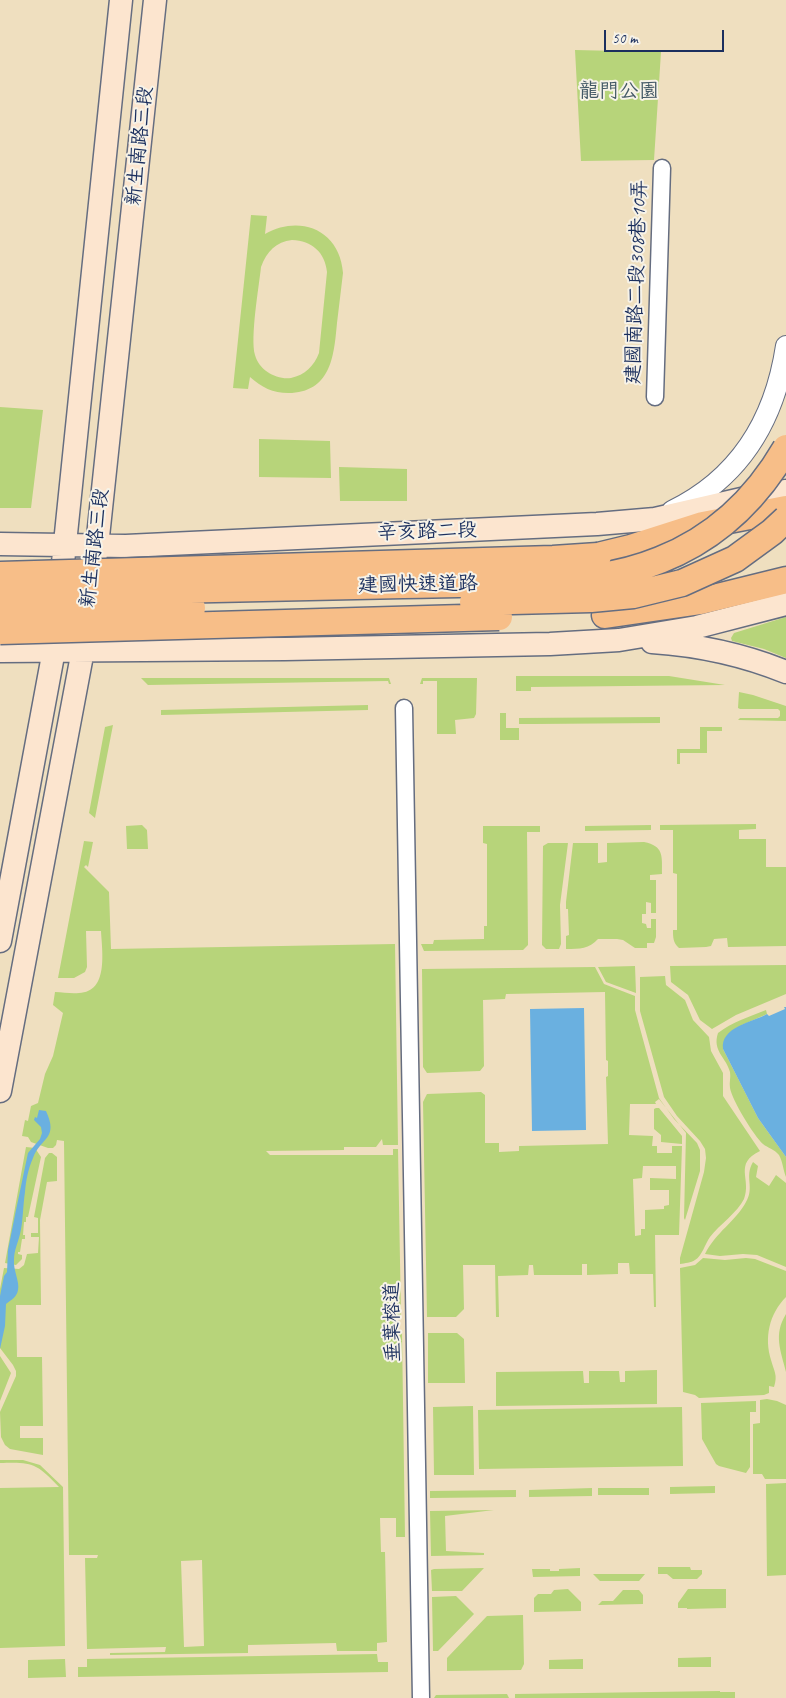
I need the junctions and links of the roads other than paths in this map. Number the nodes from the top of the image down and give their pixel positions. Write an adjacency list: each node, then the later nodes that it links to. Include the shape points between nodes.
1 (121, 0): 13 (main road, 新生南路三段)
2 (155, 0): 14 (main road, 新生南路三段)
3 (662, 168): 6 (street, 建國南路二段308巷10弄)
4 (786, 335): 5 (street)
5 (786, 347): 10 (street, via 775,396 741,457 716,483 687,504)
6 (655, 397)
7 (786, 448): 17 (highway, 建國快速道路, bridge, via 761,486 739,511 712,531 662,560 609,576 501,583)
8 (786, 491): 10 (main road, 辛亥路二段, via 760,494)
9 (786, 509): 15 (highway, bridge, via 703,525 598,556)
10 (655, 519): 14 (main road, 辛亥路二段, via 428,533)
11 (786, 519): 19 (highway, 建國快速道路, bridge, via 735,559 682,583 633,595 591,599)
12 (0, 544): 13 (main road, 辛亥路二段)
13 (65, 546): 14 (main road, 辛亥路二段); 22 (main road, 新生南路三段)
14 (96, 546): 23 (main road, 新生南路三段)
15 (0, 575)
16 (786, 580): 20 (highway, bridge, via 701,601 605,615)
17 (0, 593)
18 (786, 604): 21 (main road, via 697,627)
19 (0, 612)
20 (0, 631)
21 (619, 640): 23 (main road, via 285,649); 25 (main road, via 720,652)
22 (54, 650): 23 (main road); 24 (main road); 27 (main road, 新生南路三段)
23 (82, 650): 28 (main road, 新生南路三段)
24 (0, 651)
25 (786, 672)
26 (404, 708): 29 (street, 垂葉榕道)
27 (0, 941)
28 (0, 1091)
29 (421, 1698)

